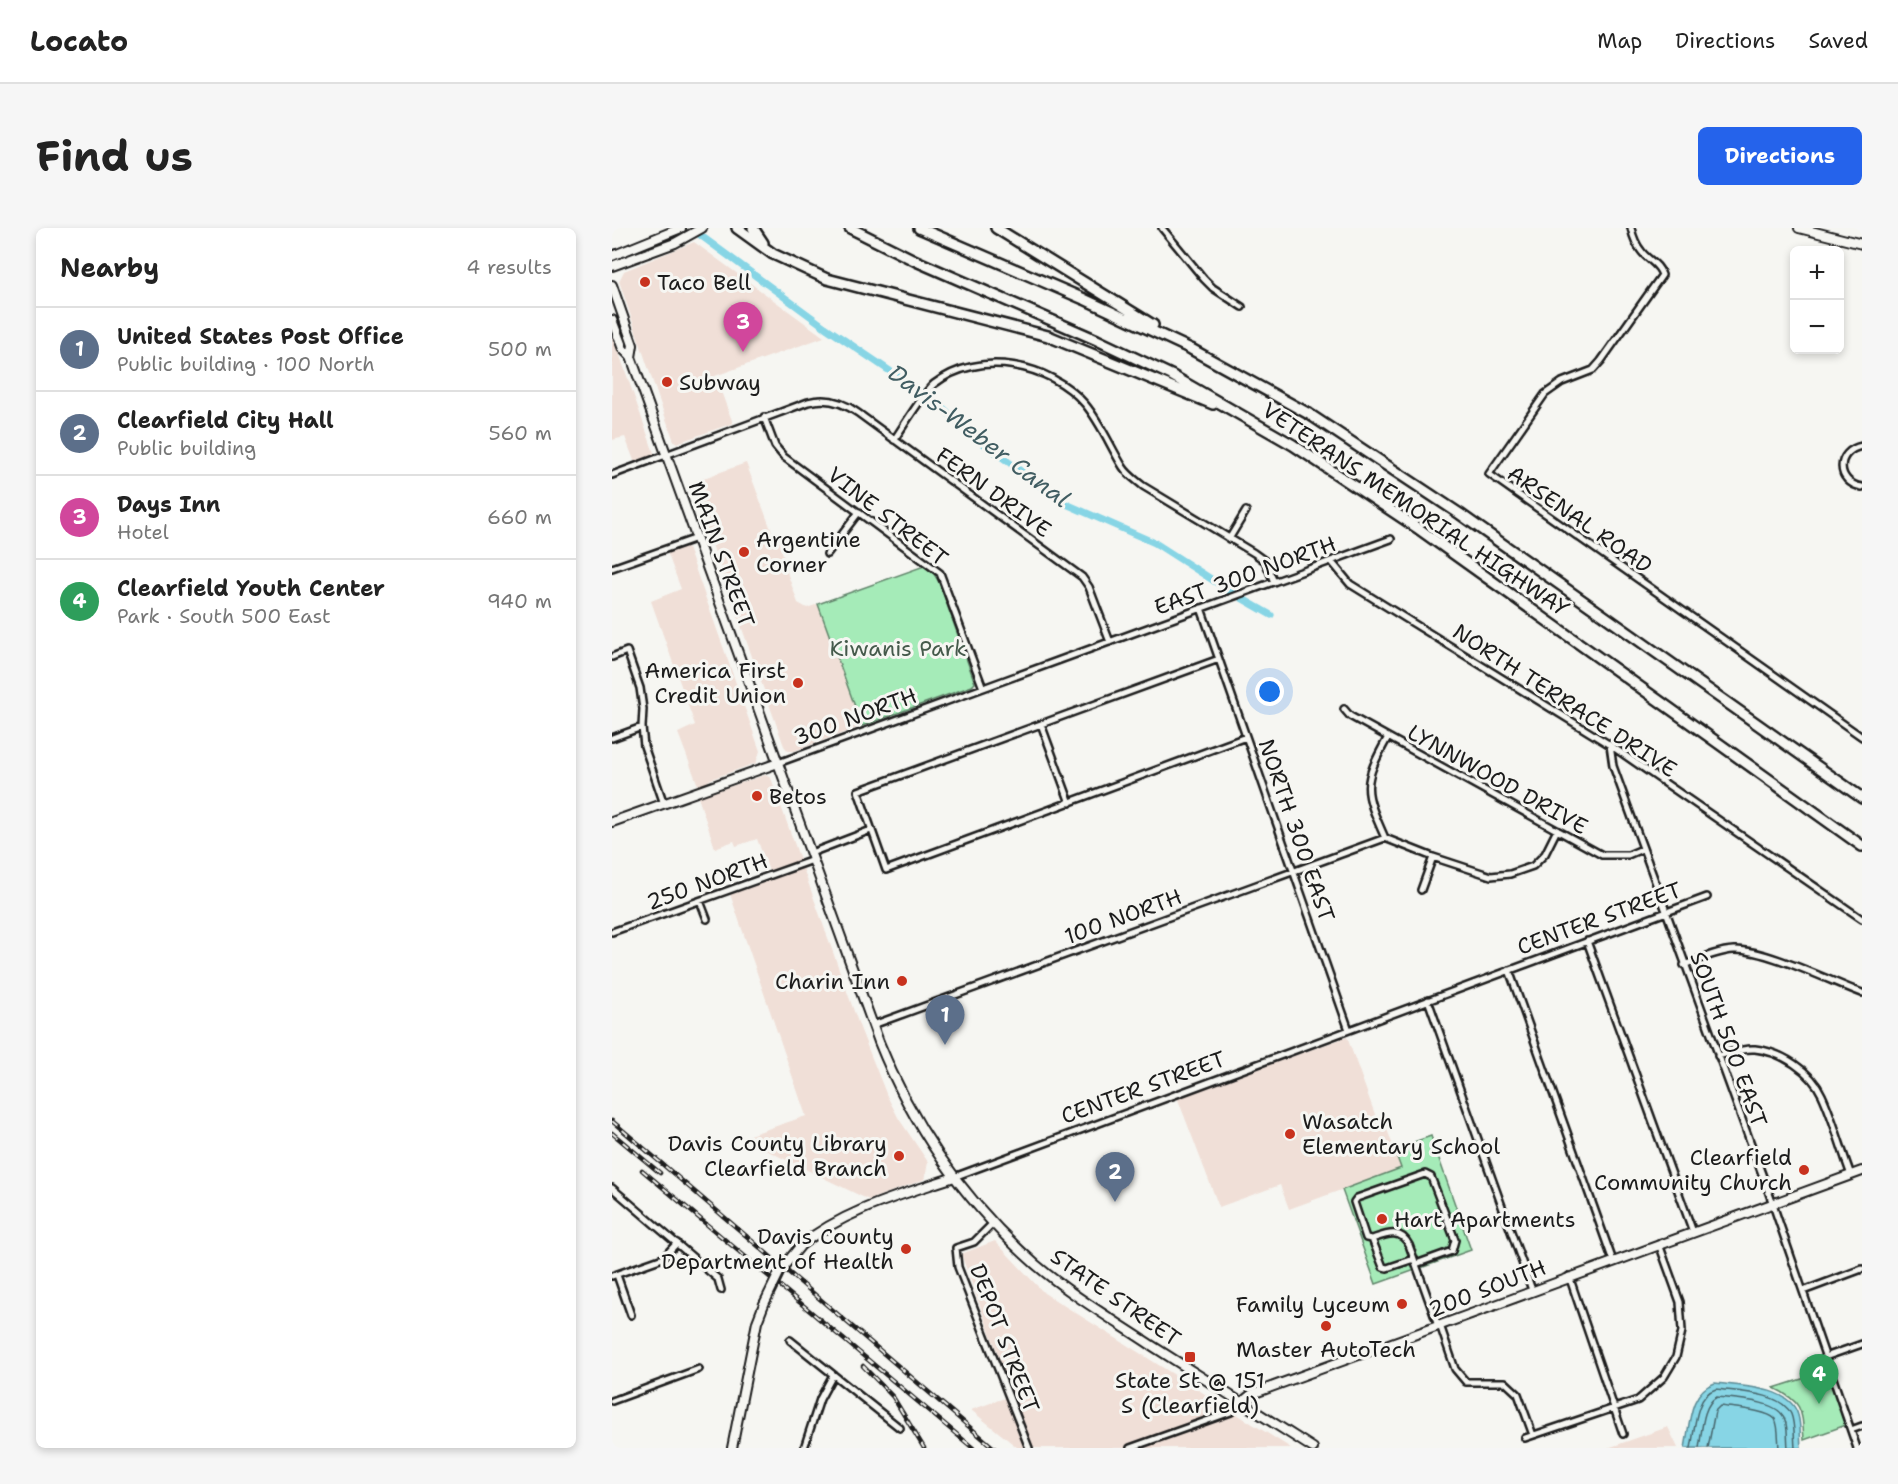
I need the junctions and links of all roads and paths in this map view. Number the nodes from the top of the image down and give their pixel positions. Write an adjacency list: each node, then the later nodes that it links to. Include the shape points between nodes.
1 (681, 228): 12 (main road)
2 (702, 228): 14 (main road, via 675,243)
3 (737, 228): 13 (highway)
4 (753, 228): 13 (highway, via 762,242)
5 (850, 228): 21 (highway, VETERANS MEMORIAL HIGHWAY, via 1171,375)
6 (919, 228): 18 (highway, VETERANS MEMORIAL HIGHWAY)
7 (996, 228): 18 (highway)
8 (1162, 228): 16 (street, via 1209,284)
9 (1631, 228): 47 (street, ARSENAL ROAD, via 1641,251 1662,275 1601,361 1593,370 1562,382 1545,394 1488,474)
10 (1799, 228): 11 (main road)
11 (1862, 244)
12 (612, 256)
13 (788, 261): 21 (highway, via 841,283 1048,336)
14 (612, 266)
15 (612, 285): 19 (main road, MAIN STREET, via 633,345)
16 (1242, 307)
17 (612, 320): 19 (main road, MAIN STREET, via 623,349)
18 (1191, 349): 50 (highway, VETERANS MEMORIAL HIGHWAY, via 1309,414 1450,508)
19 (632, 357): 24 (main road, MAIN STREET)
20 (764, 417): 22 (street, FERN DRIVE, via 825,399 848,407); 24 (street); 28 (street, VINE STREET, via 781,455)
21 (1251, 420): 57 (highway, VETERANS MEMORIAL HIGHWAY, via 1419,529)
22 (894, 440): 30 (street, via 929,389 950,374 991,364 1030,369 1065,386 1084,403 1130,475); 37 (street, FERN DRIVE, via 1083,577)
23 (1862, 446): 26 (street, via 1849,451 1842,466 1851,484)
24 (667, 454): 25 (street); 29 (main road, MAIN STREET)
25 (612, 475)
26 (1862, 487)
27 (1246, 511): 30 (street)
28 (858, 512): 32 (street); 40 (street, VINE STREET, via 940,573)
29 (697, 538): 34 (street); 49 (main road, MAIN STREET)
30 (1229, 539): 35 (street, via 1265,561)
31 (1391, 539): 33 (street, EAST 300 NORTH)
32 (827, 554)
33 (1330, 561): 35 (street, EAST 300 NORTH); 48 (street, NORTH TERRACE DRIVE, via 1350,584)
34 (612, 568)
35 (1274, 582): 36 (street, EAST 300 NORTH)
36 (1201, 608): 37 (street, EAST 300 NORTH); 39 (street, NORTH 300 EAST)
37 (1110, 642): 40 (street, 300 NORTH)
38 (612, 657): 43 (street, via 627,651 640,688)
39 (1219, 659): 42 (street); 44 (street, NORTH 300 EAST)
40 (983, 688): 49 (street, 300 NORTH)
41 (1344, 709): 45 (street, LYNNWOOD DRIVE, via 1350,717)
42 (1041, 724): 51 (street); 54 (street, via 858,791)
43 (642, 727): 46 (street); 52 (street, via 648,762)
44 (1246, 737): 51 (street); 61 (street, NORTH 300 EAST)
45 (1388, 737): 55 (street, LYNNWOOD DRIVE); 56 (street, via 1371,768 1367,787 1373,812)
46 (612, 738)
47 (1862, 738)
48 (1610, 745): 58 (street, SOUTH 500 EAST, via 1613,766); 67 (street, NORTH TERRACE DRIVE)
49 (778, 762): 52 (main road, 300 NORTH); 59 (main road, MAIN STREET)
50 (1862, 798)
51 (1070, 803): 54 (street, via 886,870)
52 (664, 804): 53 (main road, 300 NORTH)
53 (612, 822)
54 (871, 830): 59 (street, 250 NORTH)
55 (1557, 830): 58 (street, LYNNWOOD DRIVE, via 1602,855 1628,855); 60 (street, via 1545,854 1533,866 1510,874 1491,876)
56 (1386, 838): 60 (street); 61 (street, 100 NORTH)
57 (1862, 846)
58 (1642, 849): 65 (street, SOUTH 500 EAST)
59 (812, 857): 64 (street, 250 NORTH); 74 (main road, MAIN STREET)
60 (1433, 857): 62 (street)
61 (1294, 871): 74 (street, 100 NORTH); 75 (street, NORTH 300 EAST)
62 (1421, 890)
63 (1707, 897): 65 (street, CENTER STREET)
64 (700, 901): 66 (street); 68 (street, 250 NORTH)
65 (1665, 912): 69 (street, CENTER STREET); 70 (street, SOUTH 500 EAST)
66 (706, 919)
67 (1862, 920)
68 (612, 932)
69 (1587, 941): 71 (street, CENTER STREET); 83 (street)
70 (1684, 965): 72 (street, via 1725,952 1747,951); 76 (street, SOUTH 500 EAST)
71 (1509, 970): 73 (street, CENTER STREET); 87 (street)
72 (1862, 993)
73 (1428, 1000): 75 (street, CENTER STREET); 93 (street)
74 (873, 1025): 79 (main road, STATE STREET, via 898,1087)
75 (1349, 1030): 79 (street, CENTER STREET)
76 (1718, 1056): 78 (street, via 1756,1049 1781,1057 1807,1074 1821,1094); 81 (street, SOUTH 500 EAST)
77 (1862, 1171): 78 (main road, 200 SOUTH)
78 (1851, 1175): 81 (main road, 200 SOUTH)
79 (954, 1177): 82 (main road, STATE STREET); 111 (main road, CENTER STREET, bridge, via 852,1214 801,1245 780,1271 757,1322)
80 (612, 1188): 85 (street)
81 (1772, 1203): 83 (main road, 200 SOUTH); 94 (street, SOUTH 500 EAST)
82 (993, 1223): 103 (main road, STATE STREET, via 1062,1285); 113 (street, DEPOT STREET, via 974,1242 956,1248 958,1267)
83 (1693, 1232): 86 (main road, 200 SOUTH)
84 (1372, 1239): 88 (street, via 1397,1233 1406,1240); 88 (street, via 1383,1267); 88 (street, via 1366,1238 1354,1202 1429,1175 1455,1245 1452,1251)
85 (677, 1243): 90 (street, via 663,1258); 92 (street, via 718,1279)
86 (1659, 1244): 87 (main road, 200 SOUTH); 104 (street, via 1680,1302 1682,1331 1676,1357 1664,1377 1638,1400)
87 (1613, 1260): 91 (main road, 200 SOUTH)
88 (1415, 1262): 96 (street)
89 (1862, 1269): 94 (street)
90 (614, 1276): 95 (street)
91 (1569, 1276): 93 (main road, 200 SOUTH); 104 (street)
92 (721, 1290)
93 (1532, 1290): 96 (main road, 200 SOUTH)
94 (1803, 1291): 99 (street, SOUTH 500 EAST)
95 (632, 1315)
96 (1439, 1325): 103 (main road, 200 SOUTH, via 1252,1394); 109 (street, via 1455,1369 1466,1382 1505,1382 1518,1394)
97 (790, 1340): 101 (street)
98 (1862, 1344): 99 (street)
99 (1825, 1357): 107 (street, SOUTH 500 EAST)
100 (699, 1369): 102 (street)
101 (833, 1375): 106 (street); 112 (street, via 820,1399)
102 (612, 1401)
103 (1242, 1402): 114 (street, 200 SOUTH, via 1231,1412); 115 (main road, STATE STREET)
104 (1614, 1408): 108 (street); 109 (street)
105 (1862, 1426): 107 (street)
106 (900, 1428)
107 (1851, 1430): 116 (street, SOUTH 500 EAST)
108 (1623, 1434)
109 (1533, 1435): 110 (street)
110 (1525, 1438)
111 (732, 1448)
112 (804, 1448)
113 (1029, 1448)
114 (1130, 1448)
115 (1313, 1448)
116 (1857, 1448)

